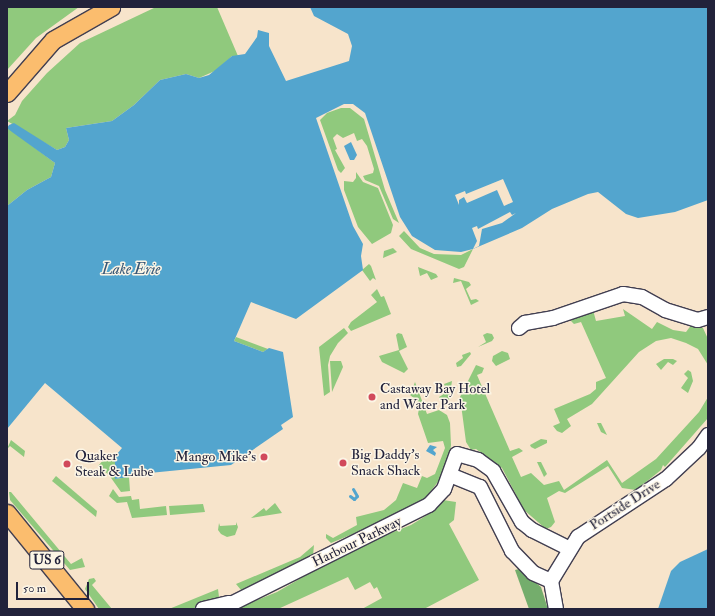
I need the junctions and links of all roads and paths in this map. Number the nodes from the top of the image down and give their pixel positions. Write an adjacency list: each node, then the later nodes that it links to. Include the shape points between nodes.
1 (111, 7): 2 (main road, via 53,40)
2 (7, 93)
3 (703, 318): 4 (street, via 665,310 642,296 623,294 553,318 525,323)
4 (519, 328)
5 (708, 435): 8 (street, Portside Drive, via 699,448 666,479 578,537)
6 (450, 475): 8 (street, Harbour Parkway, via 457,454 478,460 493,471 522,522 532,530); 9 (street, via 480,488 512,551 533,573); 10 (street, Harbour Parkway, via 444,489 429,505)
7 (7, 513): 11 (main road, US 6)
8 (570, 549): 9 (street, Portside Drive)
9 (551, 581): 13 (street)
10 (225, 606): 12 (street, Harbour Parkway)
11 (85, 609)
12 (203, 609)
13 (556, 609)

